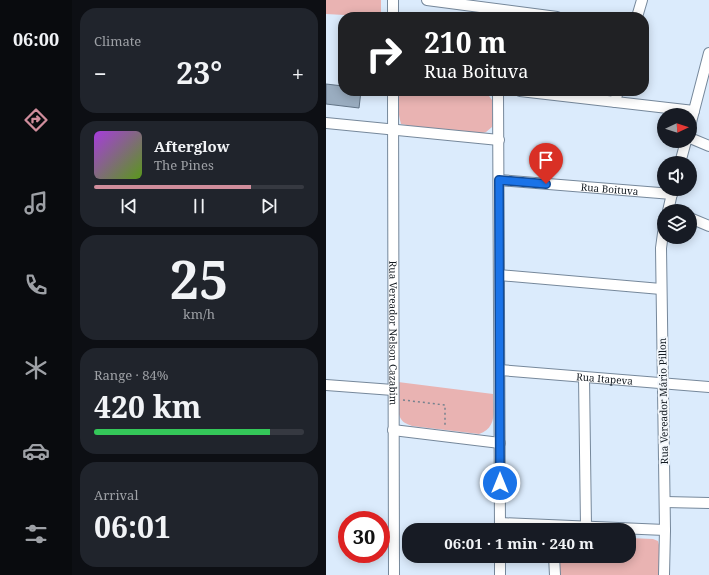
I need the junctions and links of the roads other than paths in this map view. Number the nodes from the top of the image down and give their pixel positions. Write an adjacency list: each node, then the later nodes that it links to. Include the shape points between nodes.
1 (393, 0): 4 (street)
2 (426, 0): 5 (street)
3 (642, 0): 6 (street)
4 (393, 12)
5 (518, 12)
6 (638, 12)
7 (708, 60): 14 (street)
8 (393, 96): 16 (street, Rua Vereador Nelson Cazabim)
9 (498, 96): 17 (street)
10 (563, 96): 12 (street)
11 (617, 96): 12 (street)
12 (615, 102): 13 (street)
13 (668, 108)
14 (695, 108)
15 (326, 123): 16 (street)
16 (393, 129): 17 (street); 32 (street, Rua Vereador Nelson Cazabim)
17 (499, 140): 20 (street)
18 (697, 141): 19 (street)
19 (709, 146)
20 (499, 180): 21 (street, Rua Boituva); 25 (street)
21 (657, 191)
22 (697, 221): 23 (street)
23 (709, 226)
24 (662, 244): 26 (street, Rua Vereador Mário Pillon)
25 (499, 275): 26 (street); 27 (street)
26 (661, 288): 29 (street, Rua Vereador Mário Pillon)
27 (500, 370): 28 (street, Rua Itapeva); 34 (street)
28 (584, 377): 29 (street, Rua Itapeva); 38 (street)
29 (663, 384): 31 (street, Rua Itapeva); 35 (street, Rua Vereador Mário Pillon)
30 (326, 385): 32 (street)
31 (709, 387)
32 (393, 395): 33 (street, Rua Vereador Nelson Cazabim)
33 (394, 430): 34 (street); 43 (street, Rua Vereador Nelson Cazabim)
34 (500, 443): 37 (street)
35 (665, 502): 36 (street); 40 (street, Rua Vereador Mário Pillon)
36 (709, 503)
37 (500, 523)
38 (586, 523)
39 (636, 529): 40 (street)
40 (665, 530): 46 (street, Rua Vereador Mário Pillon)
41 (500, 563): 44 (street)
42 (554, 563): 45 (street)
43 (394, 575)
44 (500, 575)
45 (555, 575)
46 (664, 575)

